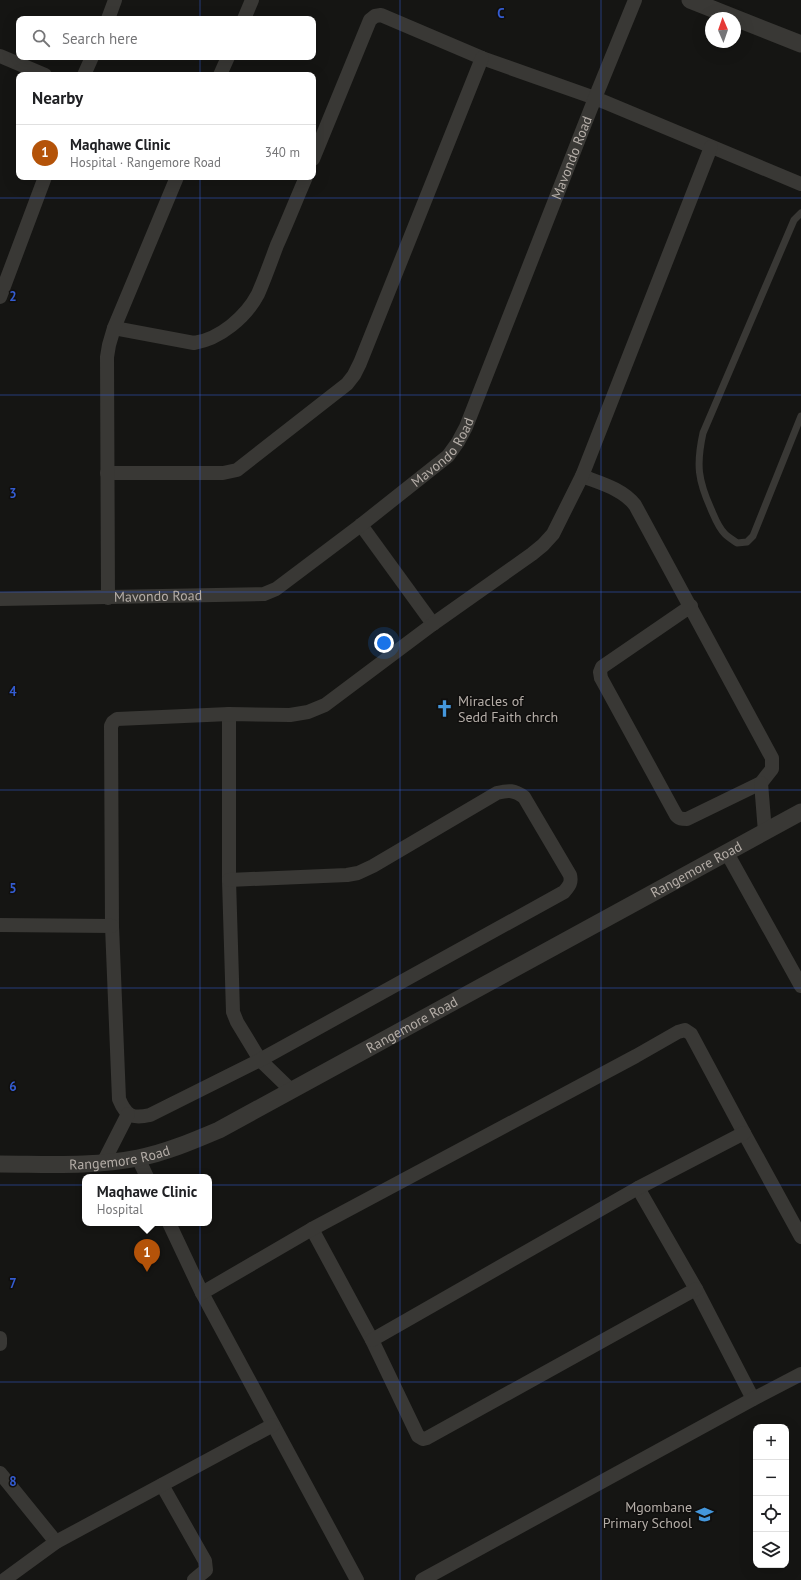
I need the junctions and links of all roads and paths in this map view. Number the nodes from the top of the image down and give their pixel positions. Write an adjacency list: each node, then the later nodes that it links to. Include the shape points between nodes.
1 (116, 0): 5 (street)
2 (252, 0): 6 (street)
3 (635, 0): 15 (street, Mavondo Road)
4 (690, 0): 7 (street)
5 (109, 16)
6 (245, 16)
7 (801, 44)
8 (0, 56): 12 (street)
9 (482, 58): 15 (street); 17 (street, via 381,15 375,16 370,20); 26 (street, via 360,363 347,384 237,470 223,473)
10 (91, 60): 13 (street)
11 (227, 60): 14 (street)
12 (38, 72)
13 (85, 72)
14 (221, 72)
15 (595, 98): 16 (street); 28 (street, Mavondo Road, via 458,442 448,456)
16 (711, 147): 21 (street); 27 (street)
17 (316, 152)
18 (44, 180): 23 (street)
19 (177, 180): 24 (street)
20 (305, 180): 24 (street, via 257,295 230,326 203,342 194,343)
21 (801, 184)
22 (801, 213): 25 (lane, via 794,220 706,426 698,453 703,492 717,523 725,534 738,543 747,542 753,536)
23 (0, 297)
24 (114, 328): 26 (street, via 107,357)
25 (801, 416)
26 (107, 472): 29 (street)
27 (582, 476): 31 (street, via 630,498); 32 (street, via 553,534 543,545)
28 (362, 525): 29 (street, Mavondo Road, via 276,589 264,594); 32 (street)
29 (108, 598): 30 (street, Mavondo Road)
30 (0, 599)
31 (691, 606): 34 (street, via 772,758 772,769); 34 (street, via 602,667 601,678 679,818 687,819)
32 (433, 624): 33 (street, via 325,705 308,712 290,715)
33 (229, 714): 38 (street); 40 (street, via 117,719 113,722)
34 (761, 783): 36 (street)
35 (801, 812): 36 (street, Rangemore Road)
36 (765, 832): 37 (street, Rangemore Road)
37 (727, 852): 41 (street); 44 (street, Rangemore Road)
38 (230, 880): 43 (street, via 233,1012); 43 (street, via 331,877 358,873 497,793 509,790 516,791 524,797 571,880 570,886 564,892)
39 (0, 925): 40 (street)
40 (112, 926): 45 (street, via 119,1099)
41 (796, 965): 42 (street)
42 (801, 986)
43 (260, 1060): 44 (street); 45 (street, via 150,1115 140,1117)
44 (291, 1090): 47 (street, Rangemore Road, via 218,1130 188,1143)
45 (128, 1114): 48 (street)
46 (744, 1133): 51 (street); 53 (street, via 691,1034 685,1030); 54 (street)
47 (138, 1158): 48 (street, Rangemore Road); 50 (street)
48 (103, 1163): 49 (street, Rangemore Road)
49 (0, 1164)
50 (146, 1174)
51 (638, 1188): 55 (street); 58 (street)
52 (170, 1226): 56 (street)
53 (312, 1229): 56 (street); 58 (street)
54 (801, 1238)
55 (696, 1289): 58 (street, via 423,1439 418,1436); 61 (street)
56 (202, 1293): 62 (street)
57 (0, 1338): 59 (street)
58 (372, 1340)
59 (0, 1344)
60 (801, 1374): 61 (street)
61 (753, 1399): 69 (street)
62 (272, 1425): 64 (street); 68 (street)
63 (0, 1473): 65 (street)
64 (162, 1485): 65 (street); 67 (street, via 206,1561 206,1570)
65 (56, 1542): 66 (street)
66 (4, 1580)
67 (194, 1580)
68 (357, 1580)
69 (422, 1580)

